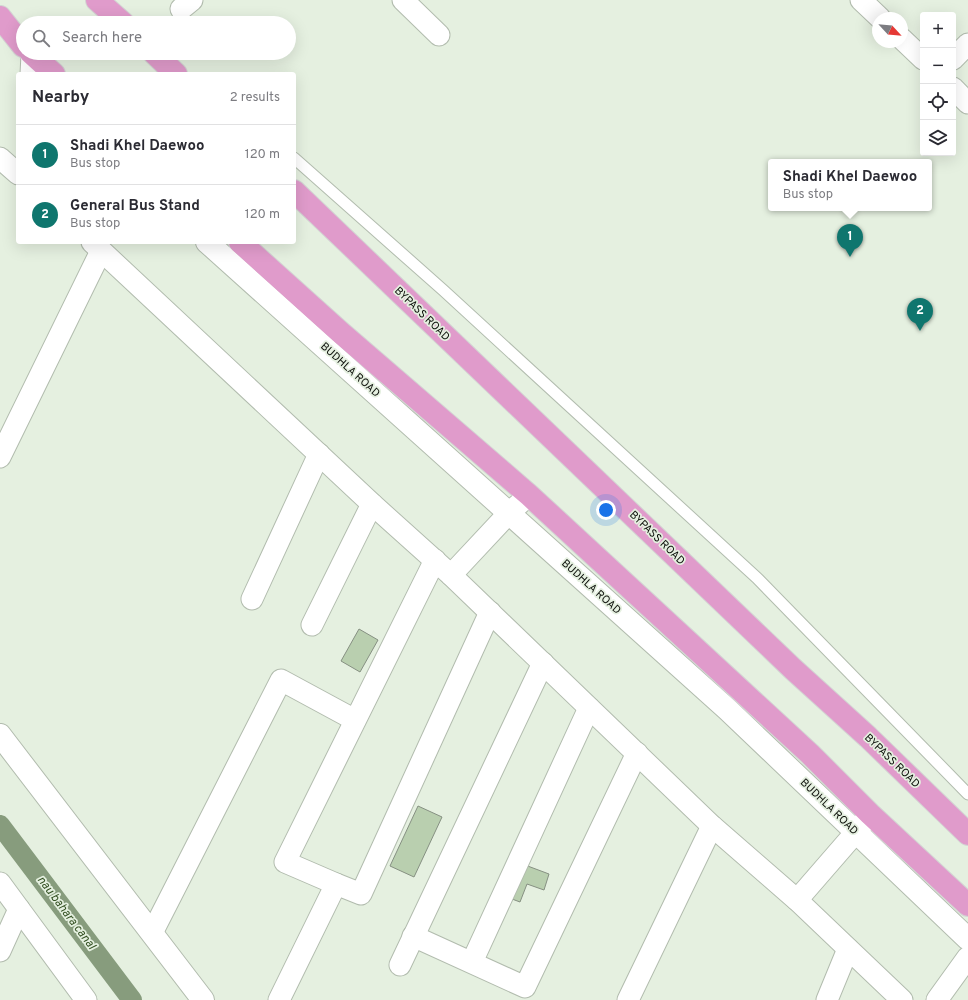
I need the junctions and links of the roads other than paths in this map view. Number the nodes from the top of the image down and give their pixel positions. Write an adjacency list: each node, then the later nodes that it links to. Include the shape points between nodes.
1 (97, 0): 5 (main road)
2 (403, 0): 7 (street)
3 (861, 0): 4 (street)
4 (874, 12)
5 (115, 16)
6 (0, 17): 8 (main road)
7 (439, 35)
8 (16, 39)
9 (968, 44): 11 (street)
10 (908, 45): 12 (street)
11 (956, 55)
12 (920, 56)
13 (33, 60): 15 (main road)
14 (161, 60): 16 (main road)
15 (51, 72)
16 (174, 72)
17 (956, 91): 18 (street)
18 (968, 103)
19 (0, 158): 21 (street)
20 (296, 160): 41 (lane, via 757,578)
21 (16, 172)
22 (296, 193): 44 (main road, BYPASS ROAD, via 788,663)
23 (209, 244): 30 (street, BUDHLA ROAD)
24 (242, 244): 28 (main road)
25 (96, 247): 26 (street); 27 (street)
26 (319, 454): 29 (street); 33 (street)
27 (0, 457)
28 (529, 495): 30 (street); 42 (main road, via 810,754)
29 (372, 504): 31 (street); 35 (street)
30 (509, 513): 32 (street); 45 (street, BUDHLA ROAD, via 727,709)
31 (435, 560): 32 (street); 38 (street)
32 (451, 575): 34 (street)
33 (252, 599)
34 (490, 612): 36 (street); 47 (street, via 361,894)
35 (312, 626)
36 (543, 663): 37 (street); 52 (street)
37 (589, 708): 40 (street); 57 (street)
38 (355, 720): 47 (street, via 285,862); 51 (street, via 281,680)
39 (0, 735): 51 (street)
40 (637, 753): 43 (street); 57 (street, via 525,987)
41 (968, 794)
42 (870, 814): 45 (street); 49 (main road)
43 (712, 826): 48 (street); 62 (street)
44 (967, 827)
45 (856, 832): 48 (street); 53 (street, BUDHLA ROAD)
46 (0, 883): 50 (street)
47 (336, 884): 61 (street)
48 (797, 900): 54 (street)
49 (968, 905)
50 (19, 909): 55 (street); 59 (street)
51 (152, 933): 60 (street)
52 (413, 936): 57 (street); 58 (street)
53 (968, 939)
54 (848, 949): 63 (street); 64 (street)
55 (0, 951)
56 (968, 957): 65 (street)
57 (472, 962)
58 (400, 965)
59 (86, 1000)
60 (203, 1000)
61 (279, 1000)
62 (628, 1000)
63 (827, 1000)
64 (902, 1000)
65 (937, 1000)

